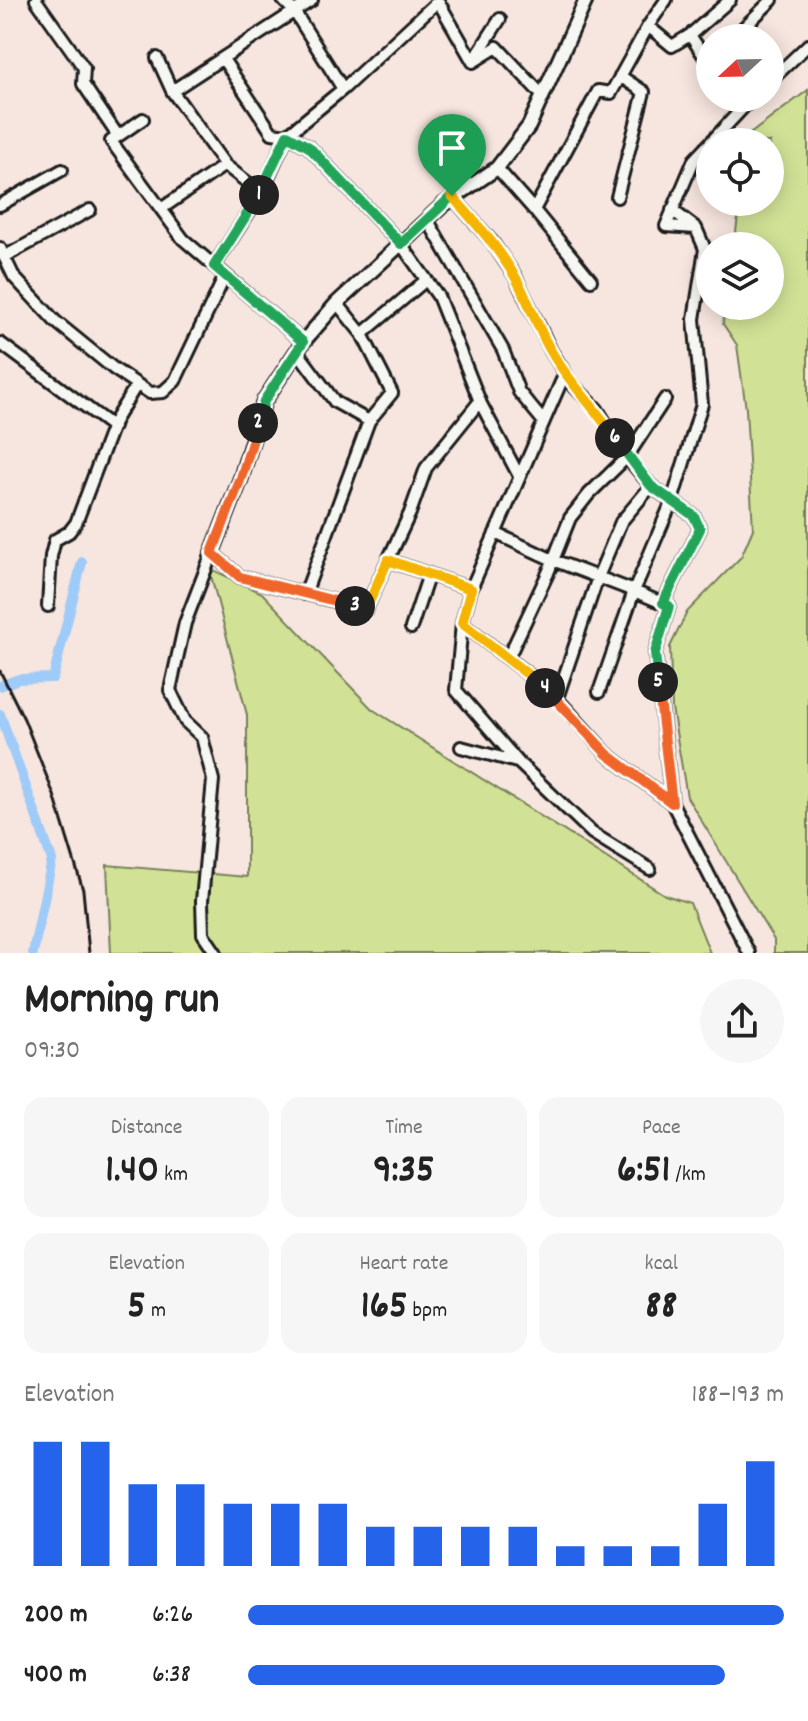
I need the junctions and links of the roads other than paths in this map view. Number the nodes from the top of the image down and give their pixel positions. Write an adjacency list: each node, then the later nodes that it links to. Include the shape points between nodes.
1 (36, 0): 28 (street, via 84,68 83,84)
2 (283, 0): 9 (street)
3 (312, 0): 9 (street)
4 (437, 0): 18 (street); 21 (street)
5 (586, 0): 23 (street)
6 (666, 0): 12 (street)
7 (730, 0): 13 (street)
8 (772, 0): 11 (street)
9 (294, 11): 17 (street); 21 (street)
10 (500, 19): 18 (street)
11 (747, 24)
12 (648, 26): 13 (street, via 672,46); 20 (street)
13 (690, 35): 14 (street)
14 (696, 44)
15 (808, 45): 19 (street)
16 (157, 58): 22 (street)
17 (223, 59): 22 (street); 27 (street, via 272,133)
18 (473, 62): 23 (street, via 497,47)
19 (784, 68)
20 (620, 76): 35 (street, via 644,92); 39 (street, via 611,93 598,91)
21 (343, 89): 27 (street)
22 (172, 91): 30 (street)
23 (542, 95): 31 (street, via 529,126)
24 (739, 112): 26 (street)
25 (143, 119): 28 (street)
26 (723, 128)
27 (287, 135): 33 (street); 43 (street, via 309,147)
28 (118, 136): 37 (street, via 111,141)
29 (696, 158): 40 (street)
30 (225, 165): 33 (street); 37 (street)
31 (497, 168): 34 (street); 39 (street)
32 (62, 170): 36 (street)
33 (261, 193): 45 (street)
34 (452, 196): 41 (street); 53 (street, via 515,276)
35 (617, 197)
36 (0, 205)
37 (161, 209): 45 (street, via 183,239)
38 (90, 210): 44 (street)
39 (534, 210): 48 (street)
40 (672, 210): 42 (street); 42 (street, via 666,226)
41 (427, 219): 43 (street); 58 (street, via 503,350 519,392)
42 (696, 228): 63 (street, via 705,249 694,319 702,404)
43 (401, 244): 47 (street); 49 (street)
44 (2, 252): 54 (street, via 14,277 55,321)
45 (214, 266): 46 (street)
46 (225, 276): 52 (street); 54 (street, via 175,381 163,392 150,393)
47 (426, 280): 50 (street); 56 (street, via 438,296)
48 (591, 280)
49 (337, 303): 50 (street); 52 (street)
50 (362, 334): 57 (street, via 392,393)
51 (0, 343): 59 (street)
52 (300, 347): 57 (street, via 335,402); 65 (street, via 264,401)
53 (565, 373): 58 (street); 60 (street, via 597,409)
54 (137, 384): 59 (street)
55 (665, 399): 60 (street)
56 (480, 401): 61 (street); 66 (street, via 426,468)
57 (369, 421): 72 (street)
58 (543, 421): 61 (street)
59 (113, 427): 74 (street, via 76,523 52,548)
60 (627, 457): 62 (street); 67 (street, via 570,518)
61 (519, 476): 64 (street)
62 (651, 486): 63 (street); 69 (street, via 621,522)
63 (672, 501): 71 (street); 73 (street, via 694,516 700,529)
64 (495, 533): 67 (street); 70 (street)
65 (212, 553): 72 (street, via 240,577); 84 (street, via 185,623 170,690 185,721 202,737 213,780 202,901 203,934)
66 (388, 560): 68 (street); 72 (street, via 366,609)
67 (553, 560): 69 (street); 77 (street)
68 (429, 574): 70 (street); 76 (street)
69 (598, 577): 71 (street); 79 (street)
70 (471, 589): 75 (street)
71 (634, 591): 73 (street); 78 (street)
72 (305, 594)
73 (663, 603): 82 (street, via 669,606 655,653)
74 (48, 606)
75 (462, 623): 77 (street); 81 (street, via 456,690)
76 (411, 628)
77 (508, 658): 79 (street)
78 (599, 692)
79 (557, 698): 82 (street, via 607,754)
80 (461, 747): 81 (street)
81 (519, 763): 83 (street, via 592,833)
82 (672, 803): 85 (street)
83 (650, 869)
84 (216, 953)
85 (749, 953)

